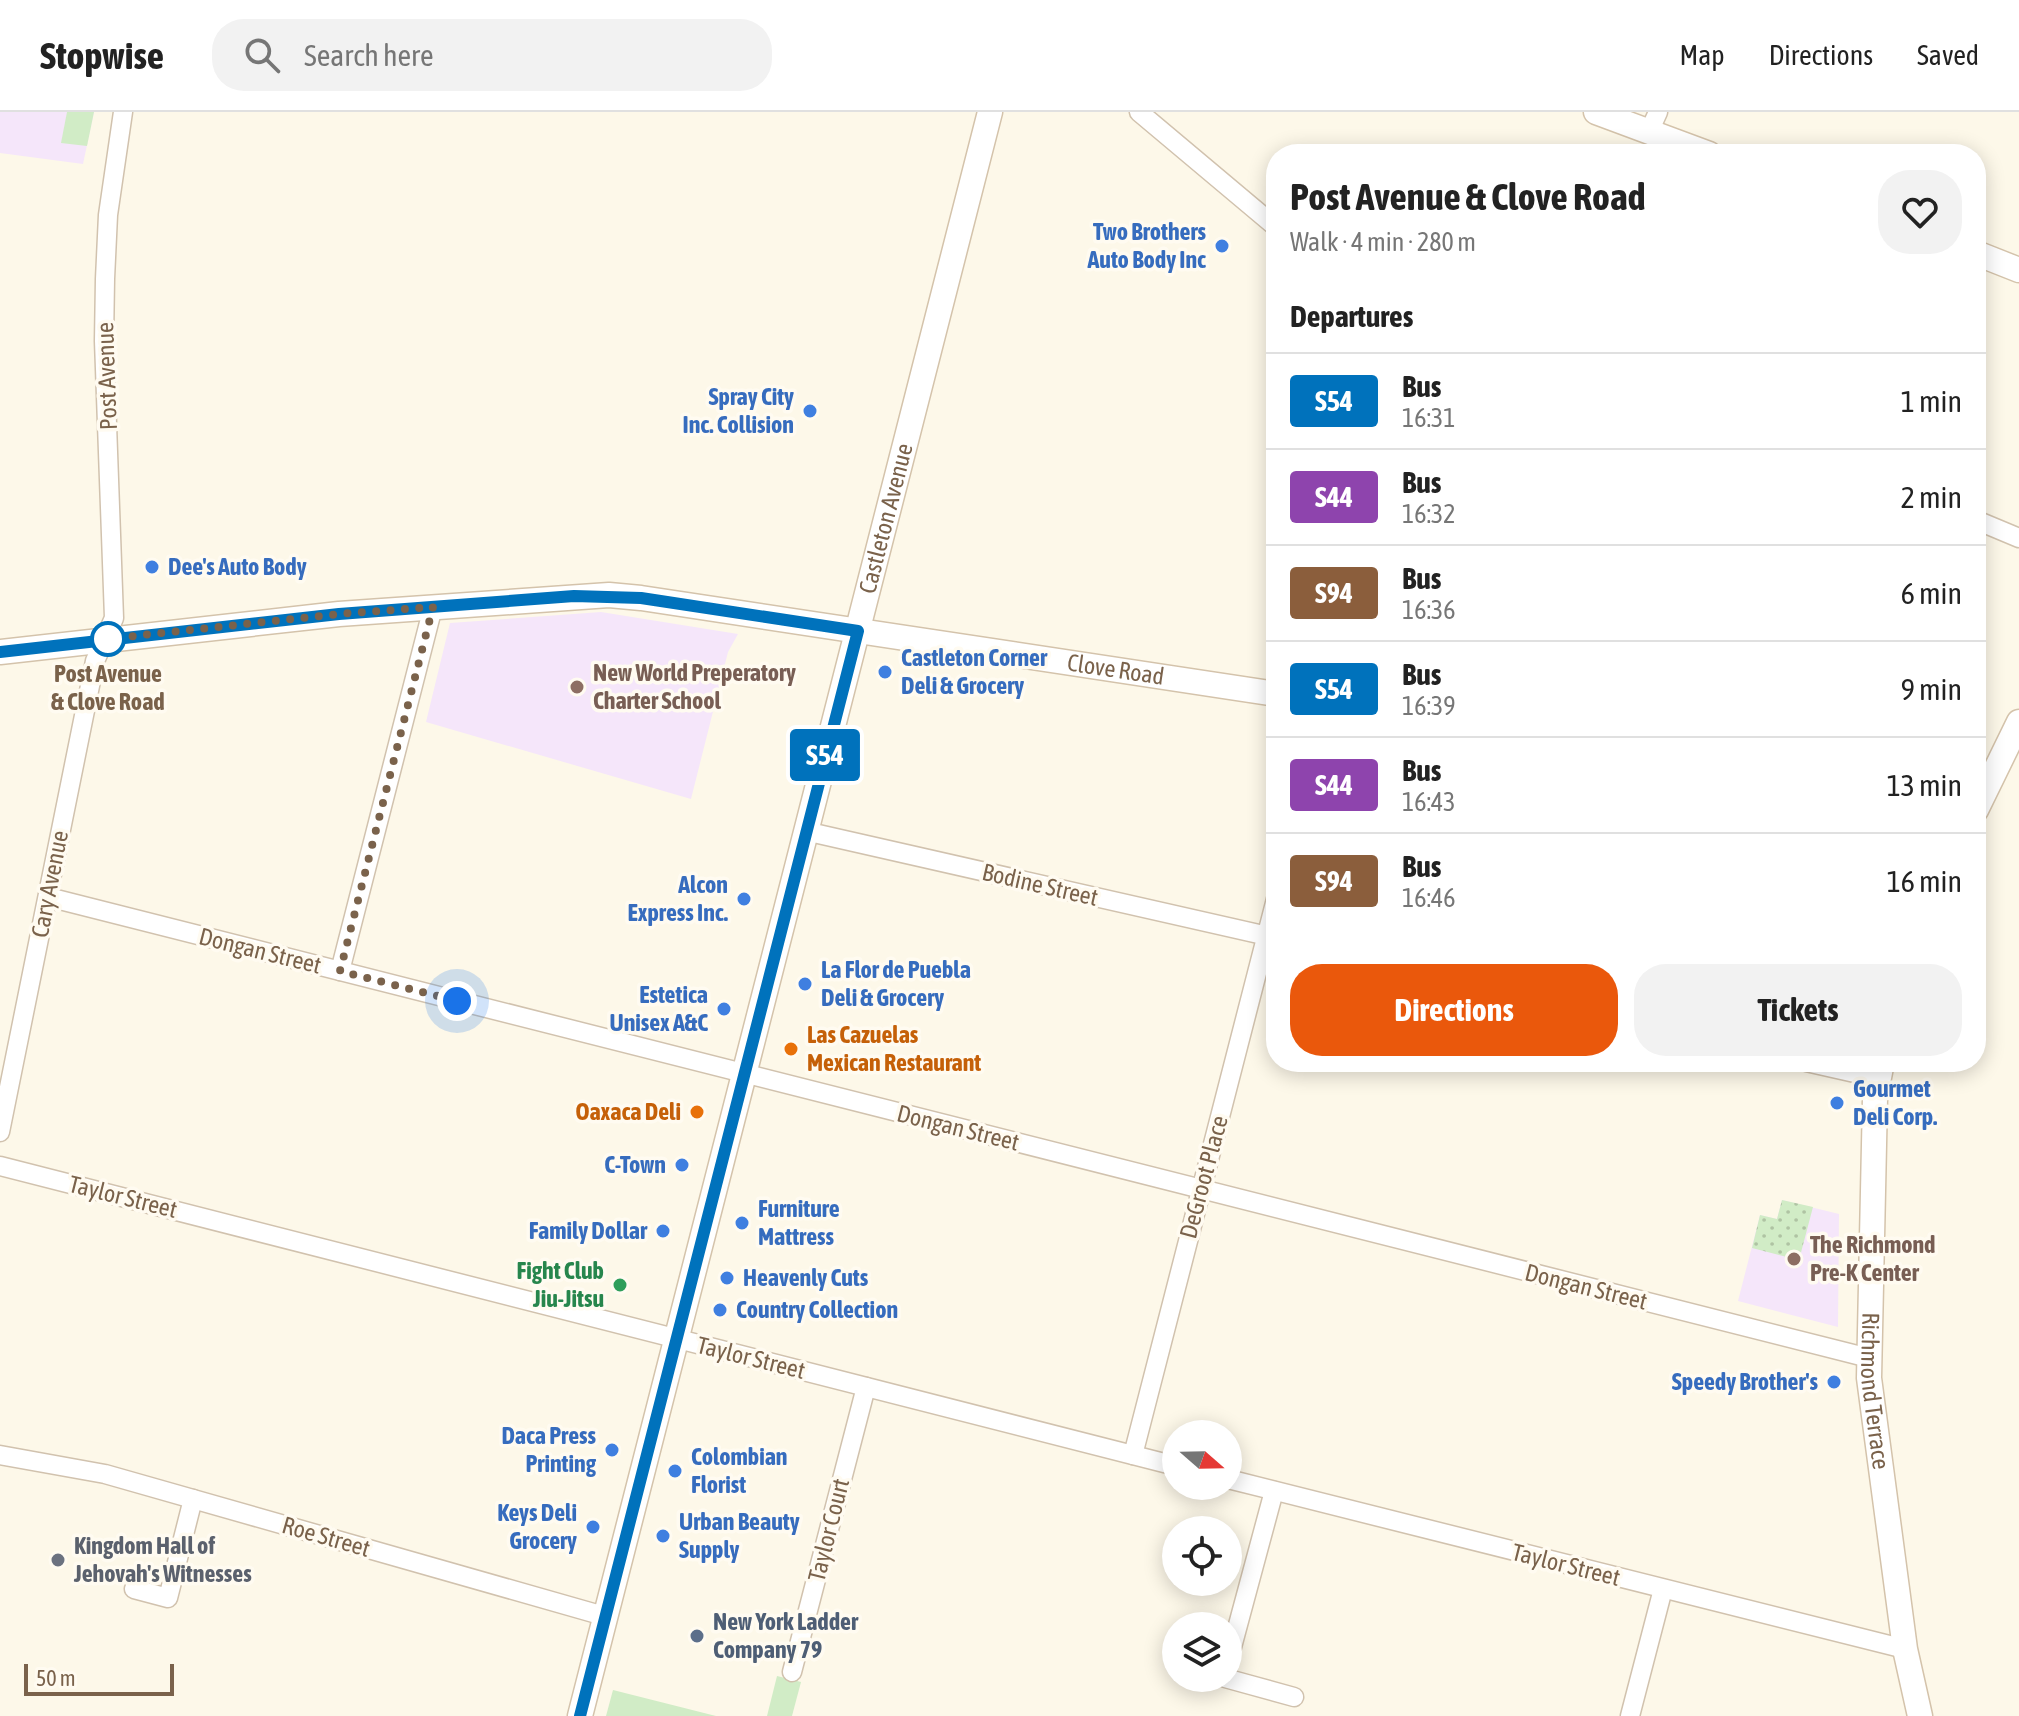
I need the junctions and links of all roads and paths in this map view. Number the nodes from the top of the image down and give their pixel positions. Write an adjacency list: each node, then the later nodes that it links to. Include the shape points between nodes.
1 (123, 112): 14 (street, Post Avenue, via 105,279 114,618)
2 (990, 112): 13 (street, Castleton Avenue)
3 (1139, 112): 7 (street)
4 (1596, 112): 5 (street)
5 (1654, 122): 6 (street)
6 (1692, 144)
7 (1266, 219)
8 (1986, 257): 9 (street)
9 (2019, 270)
10 (1986, 524): 11 (street)
11 (2019, 538)
12 (433, 607): 13 (street, Clove Road, via 609,595); 14 (street, Clove Road); 23 (street)
13 (858, 631): 16 (street, Clove Road); 19 (street, Castleton Avenue)
14 (106, 639): 15 (street, Clove Road); 20 (street, Cary Avenue, via 95,661)
15 (0, 652)
16 (1266, 692)
17 (2019, 722): 18 (street)
18 (1986, 786)
19 (805, 831): 21 (street, Bodine Street); 25 (street, Castleton Avenue)
20 (48, 897): 23 (street, Dongan Street); 26 (street, Cary Avenue)
21 (1266, 936)
22 (1266, 955): 28 (street, DeGroot Place)
23 (340, 971): 25 (street, Dongan Street)
24 (1879, 1072): 30 (street, Richmond Terrace)
25 (743, 1073): 28 (street, Dongan Street); 29 (street, Castleton Avenue)
26 (0, 1132)
27 (0, 1166): 29 (street, Taylor Street)
28 (1201, 1190): 30 (street, Dongan Street); 33 (street, DeGroot Place)
29 (676, 1339): 31 (street, Taylor Street); 41 (street, Castleton Avenue)
30 (1869, 1358): 42 (street, Richmond Terrace)
31 (866, 1387): 33 (street, Taylor Street); 43 (street, Taylor Court)
32 (0, 1455): 37 (street, Roe Street, via 105,1474)
33 (1133, 1455): 34 (street, Taylor Street)
34 (1162, 1462)
35 (1242, 1483): 36 (street, Taylor Street)
36 (1274, 1491): 39 (street, Taylor Street); 40 (street)
37 (193, 1499): 38 (street, via 168,1598); 41 (street, Roe Street)
38 (134, 1589)
39 (1663, 1589): 42 (street, Taylor Street); 47 (street)
40 (1241, 1612)
41 (604, 1616): 46 (street, Castleton Avenue)
42 (1905, 1649): 48 (street, Richmond Terrace)
43 (792, 1672)
44 (1242, 1683): 45 (street)
45 (1294, 1697)
46 (580, 1716)
47 (1630, 1716)
48 (1920, 1716)

